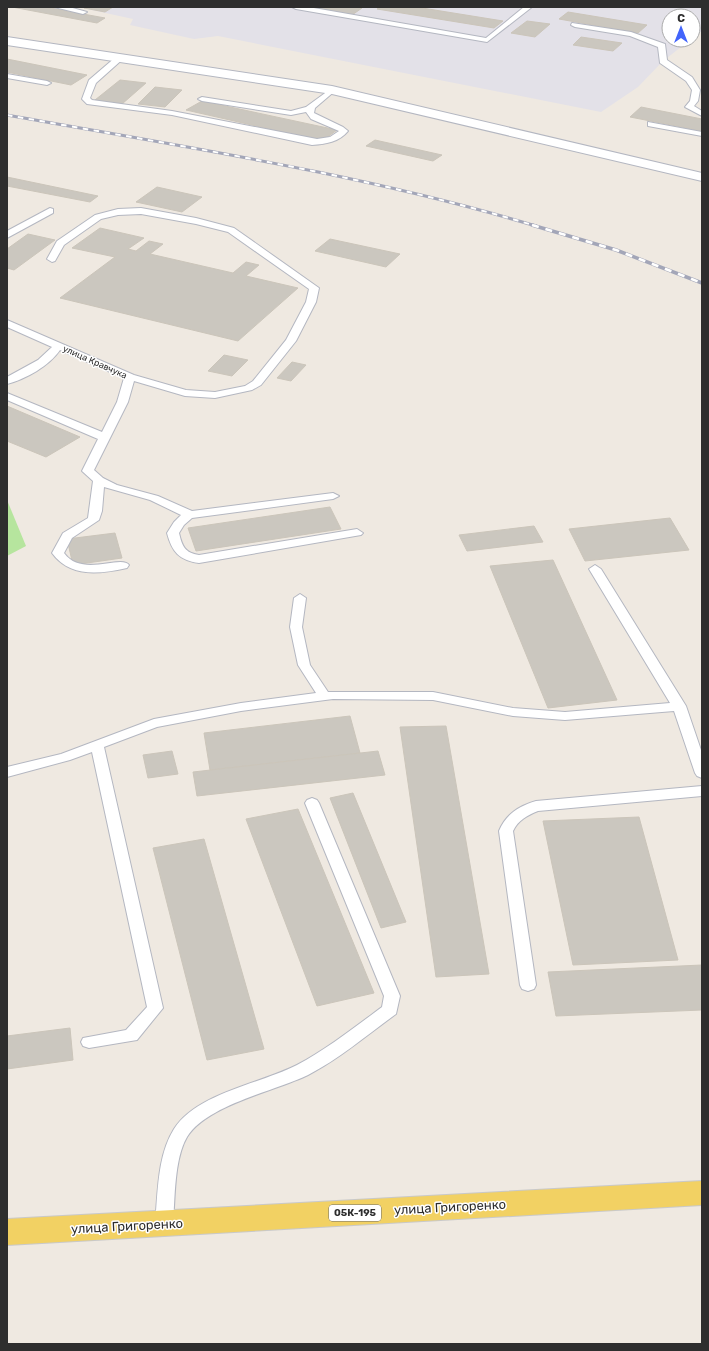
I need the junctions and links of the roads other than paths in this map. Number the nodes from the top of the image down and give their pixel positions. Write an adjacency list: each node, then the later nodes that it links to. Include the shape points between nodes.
1 (58, 7): 4 (lane)
2 (296, 7): 3 (lane, via 487,40)
3 (528, 7)
4 (83, 12)
5 (575, 25): 13 (lane, via 638,36 662,46 663,61 689,79 696,90 694,101 689,107)
6 (8, 43): 7 (main road)
7 (120, 58): 10 (main road); 12 (lane, via 92,82 86,99 90,102 172,113 312,142 326,142 344,131 316,119 310,114)
8 (7, 76): 9 (lane)
9 (47, 83)
10 (332, 90): 12 (lane); 16 (main road)
11 (202, 99): 12 (lane, via 291,113)
12 (311, 108)
13 (702, 114)
14 (652, 124): 15 (lane)
15 (702, 134)
16 (702, 178)
17 (50, 211): 18 (lane)
18 (7, 235)
19 (52, 259): 22 (lane, улица Кравчука, via 60,243 98,217 118,212 141,211 231,230 314,288 311,302 291,340 257,383 248,388 215,395 185,393)
20 (7, 323): 21 (lane, улица Кравчука)
21 (58, 346): 22 (lane, улица Кравчука); 23 (lane, via 35,368)
22 (130, 377): 25 (lane, via 127,395)
23 (7, 381)
24 (7, 396): 25 (lane)
25 (104, 437): 26 (lane, via 88,471)
26 (99, 480): 28 (lane, via 113,487 154,498); 30 (lane, via 93,520 68,533 58,553 62,561 75,567)
27 (332, 496): 28 (lane)
28 (190, 515): 29 (lane, via 177,524 173,533 177,548 188,558 199,559)
29 (357, 533)
30 (123, 565)
31 (595, 569): 34 (lane)
32 (300, 598): 33 (lane, via 296,627 304,665)
33 (324, 696): 34 (lane, via 433,696 513,712 565,716); 35 (lane, via 241,706 154,723)
34 (678, 706): 37 (lane)
35 (97, 745): 36 (lane, via 65,757); 41 (lane, via 156,1008 131,1036)
36 (7, 772)
37 (702, 774)
38 (702, 791): 40 (lane, via 536,806 520,812 509,822 506,831)
39 (312, 803): 43 (lane, via 392,996 390,1010 302,1070 200,1114 180,1134 171,1163)
40 (528, 985)
41 (89, 1042)
42 (702, 1193): 43 (main road, улица Григоренко / 05К-195)
43 (164, 1224): 44 (main road, улица Григоренко / 05К-195)
44 (7, 1232)

